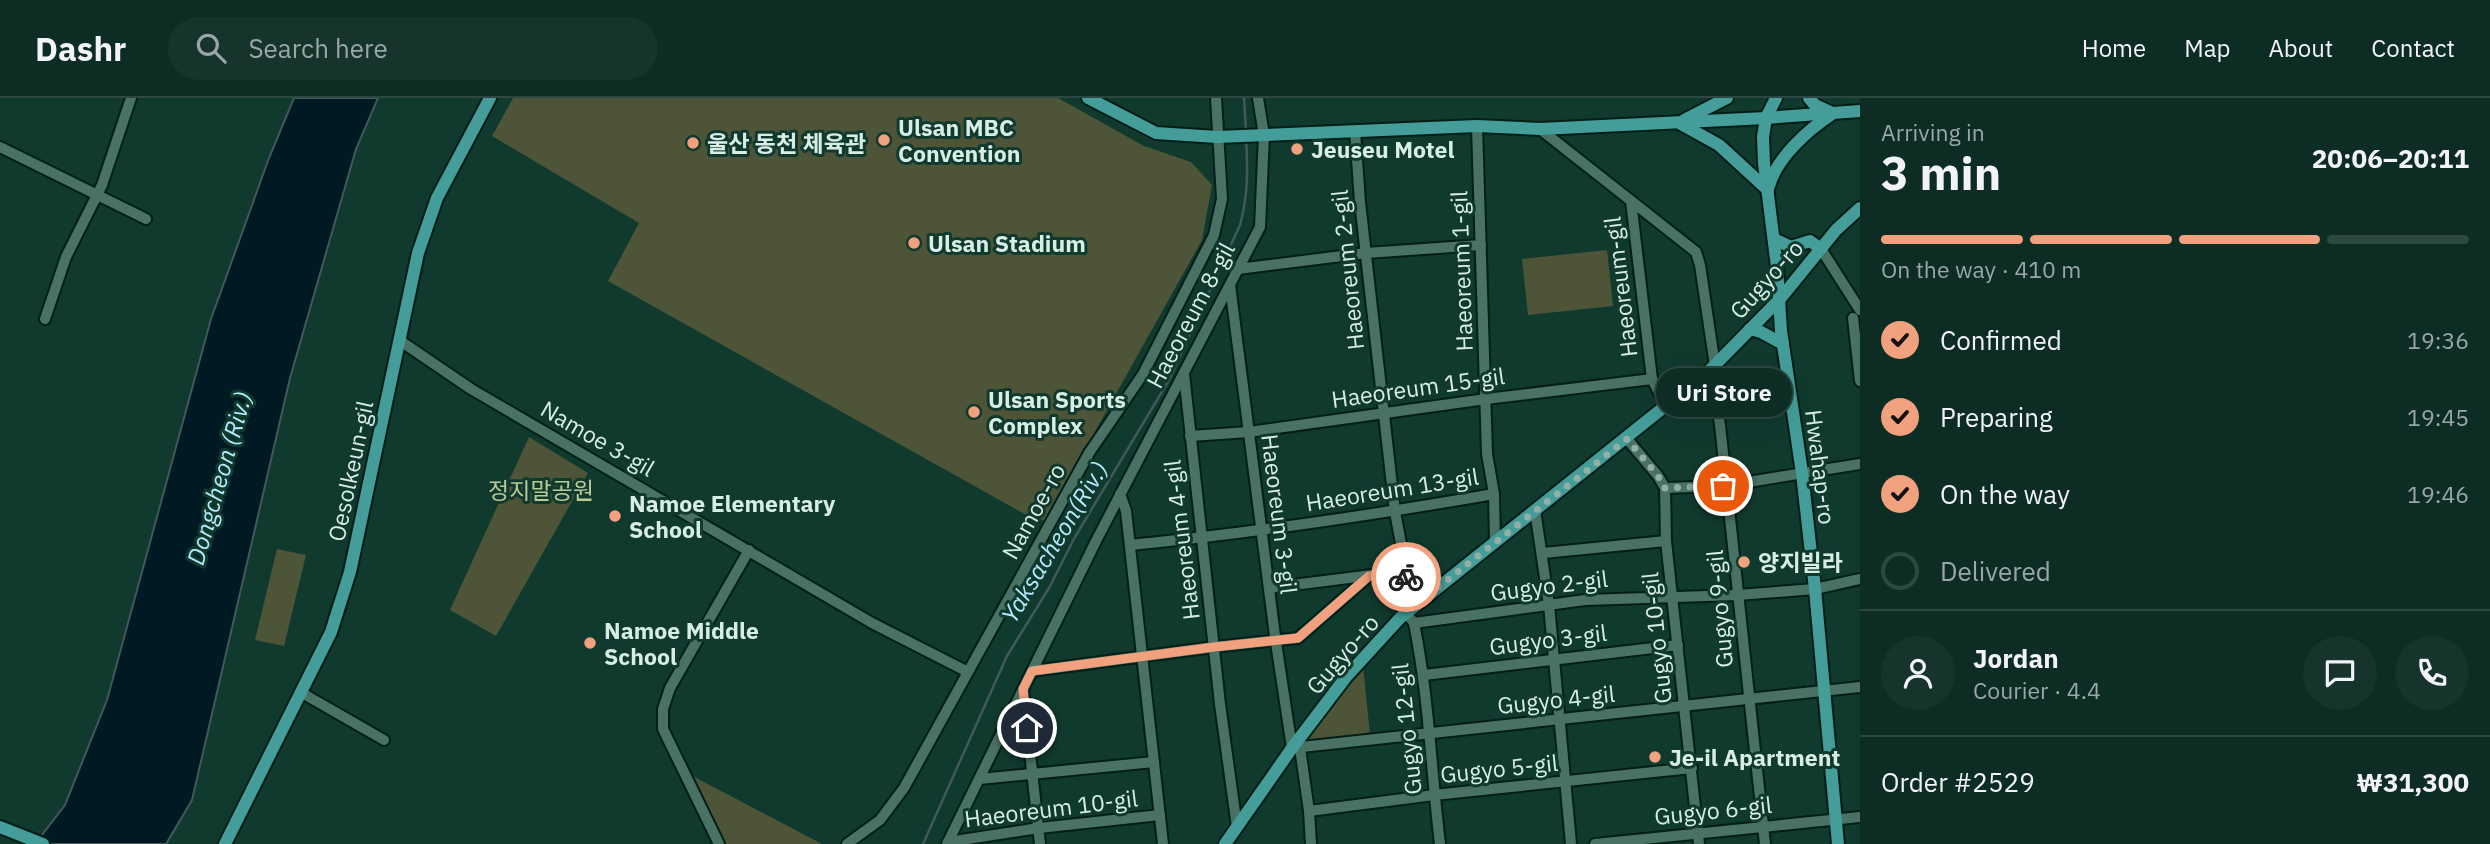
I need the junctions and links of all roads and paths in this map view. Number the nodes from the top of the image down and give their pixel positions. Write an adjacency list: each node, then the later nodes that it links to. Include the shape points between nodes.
1 (131, 98): 20 (street)
2 (491, 98): 34 (main road, Oesolkeun-gil, via 437,198 418,253)
3 (1089, 98): 17 (main road, via 1156,133)
4 (1216, 98): 17 (street, Namoe-ro)
5 (1258, 98): 16 (street, Haeoreum 8-gil)
6 (1727, 98): 12 (main road)
7 (1776, 98): 11 (main road, Hwahap-ro)
8 (1809, 98): 10 (main road)
9 (1860, 111): 10 (main road)
10 (1833, 113): 11 (main road); 19 (main road, via 1794,148 1773,175)
11 (1766, 118): 12 (main road); 19 (main road, Hwahap-ro, via 1763,137)
12 (1677, 122): 14 (main road); 19 (main road, via 1719,145)
13 (1477, 126): 14 (main road); 15 (main road); 25 (street, Haeoreum 1-gil)
14 (1540, 129): 21 (street, Haeoreum-gil)
15 (1355, 131): 16 (main road); 27 (street, Haeoreum 2-gil)
16 (1264, 135): 17 (main road); 28 (street, Haeoreum 8-gil, via 1260,227)
17 (1217, 137): 76 (street, Namoe-ro, via 1222,199 1214,235 1143,373 1089,453)
18 (0, 147): 20 (street)
19 (1768, 190): 24 (main road, Hwahap-ro)
20 (97, 197): 23 (street); 32 (street, via 66,257)
21 (1631, 201): 36 (street, Haeoreum-gil, via 1696,253); 38 (street, Haeoreum-gil)
22 (1860, 208): 26 (main road, Gugyo-ro)
23 (146, 219)
24 (1774, 239): 26 (main road, via 1791,247 1810,241); 30 (main road, Hwahap-ro)
25 (1481, 245): 27 (street); 40 (street, Haeoreum 1-gil)
26 (1821, 249): 30 (main road, Gugyo-ro); 31 (street, via 1838,272)
27 (1366, 253): 28 (street); 42 (street, Haeoreum 2-gil)
28 (1238, 269): 29 (street, Haeoreum 8-gil)
29 (1230, 285): 37 (street, Haeoreum 8-gil); 43 (street, Haeoreum 3-gil)
30 (1780, 299): 33 (main road, Gugyo-ro); 35 (main road, Hwahap-ro)
31 (1857, 314): 39 (street)
32 (46, 319)
33 (1750, 329): 35 (main road); 36 (main road, Gugyo-ro)
34 (399, 340): 59 (street, Namoe 3-gil, via 471,389); 81 (main road, Oesolkeun-gil, via 350,572 331,632)
35 (1783, 344): 47 (main road, Hwahap-ro)
36 (1712, 369): 41 (main road, Gugyo-ro); 48 (street, Gugyo 9-gil)
37 (1184, 372): 44 (street, Haeoreum 4-gil); 50 (street, Haeoreum 8-gil)
38 (1652, 379): 40 (street, Haeoreum 15-gil); 41 (street, Haeoreum-gil)
39 (1860, 381)
40 (1486, 398): 42 (street, Haeoreum 15-gil); 51 (street, Haeoreum 1-gil, via 1487,454)
41 (1667, 408): 45 (main road, Gugyo-ro)
42 (1384, 412): 43 (street, Haeoreum 15-gil); 53 (street, Haeoreum 2-gil)
43 (1249, 432): 44 (street, Haeoreum 15-gil); 54 (street, Haeoreum 3-gil)
44 (1190, 436): 55 (street, Haeoreum 4-gil)
45 (1627, 439): 49 (street); 52 (main road, Gugyo-ro)
46 (1860, 464): 47 (street)
47 (1802, 473): 48 (street); 65 (main road, Hwahap-ro)
48 (1727, 485): 49 (street); 66 (street, Gugyo 9-gil)
49 (1664, 488): 57 (street, Gugyo 10-gil)
50 (1120, 494): 58 (street); 75 (street, Haeoreum 8-gil)
51 (1494, 494): 53 (street, Haeoreum 13-gil); 56 (street, Haeoreum 1-gil)
52 (1535, 510): 56 (main road, Gugyo-ro); 60 (street)
53 (1395, 512): 54 (street, Haeoreum 13-gil); 61 (street, Haeoreum 2-gil)
54 (1261, 529): 55 (street, Haeoreum 13-gil); 64 (street, Haeoreum 3-gil)
55 (1201, 538): 58 (street, Haeoreum 13-gil); 72 (street, Haeoreum 4-gil)
56 (1495, 541): 69 (main road, Gugyo-ro)
57 (1667, 541): 60 (street); 67 (street, Gugyo 10-gil)
58 (1129, 545): 73 (street)
59 (749, 550): 76 (street, Namoe 3-gil, via 872,623); 106 (street, via 670,688 663,709 663,729)
60 (1543, 553): 68 (street)
61 (1404, 571): 62 (street); 69 (street, Haeoreum 2-gil)
62 (1369, 576): 64 (street); 70 (street, via 1298,638)
63 (1860, 579): 65 (street, Gugyo 2-gil)
64 (1269, 588): 70 (street, Haeoreum 3-gil)
65 (1815, 589): 66 (street, Gugyo 2-gil); 80 (main road, Hwahap-ro)
66 (1738, 595): 67 (street, Gugyo 2-gil); 82 (street, Gugyo 9-gil)
67 (1673, 596): 68 (street, Gugyo 2-gil); 71 (street, Gugyo 10-gil)
68 (1549, 605): 69 (street, Gugyo 2-gil); 74 (street)
69 (1411, 614): 77 (street, Gugyo 12-gil); 87 (main road, Gugyo-ro, via 1346,677)
70 (1276, 640): 72 (street); 87 (street, Haeoreum 3-gil)
71 (1678, 645): 74 (street, Gugyo 3-gil); 83 (street, Gugyo 10-gil)
72 (1214, 647): 73 (street); 100 (street, Haeoreum 4-gil)
73 (1142, 657): 75 (street); 88 (street)
74 (1553, 660): 77 (street, Gugyo 3-gil); 84 (street)
75 (1032, 671): 79 (street, Haeoreum 8-gil)
76 (968, 672): 107 (street, Namoe-ro, via 904,788 880,820)
77 (1424, 675): 85 (street, Gugyo 12-gil)
78 (1860, 687): 80 (street, Gugyo 4-gil)
79 (1023, 689): 90 (street); 91 (street, Haeoreum 8-gil)
80 (1823, 691): 82 (street, Gugyo 4-gil); 97 (main road, Hwahap-ro)
81 (302, 692): 86 (street); 105 (main road, Oesolkeun-gil)
82 (1748, 698): 83 (street, Gugyo 4-gil); 98 (street, Gugyo 9-gil)
83 (1685, 705): 84 (street, Gugyo 4-gil); 89 (street, Gugyo 10-gil)
84 (1560, 720): 85 (street, Gugyo 4-gil); 92 (street)
85 (1430, 733): 87 (street, Gugyo 4-gil); 93 (street, Gugyo 12-gil)
86 (384, 740)
87 (1296, 748): 94 (street, Haeoreum 3-gil); 100 (main road, Gugyo-ro)
88 (1154, 762): 90 (street); 95 (street)
89 (1692, 768): 92 (street, Gugyo 5-gil); 102 (street, Gugyo 10-gil)
90 (1033, 775): 91 (street); 101 (street)
91 (979, 779): 103 (street, Haeoreum 8-gil)
92 (1565, 782): 93 (street, Gugyo 5-gil); 113 (street)
93 (1434, 795): 94 (street, Gugyo 5-gil); 112 (street, Gugyo 12-gil)
94 (1309, 811): 111 (street, Haeoreum 3-gil)
95 (1160, 815): 101 (street, Haeoreum 10-gil); 109 (street)
96 (1860, 817): 97 (street, Gugyo 6-gil)
97 (1836, 820): 98 (street, Gugyo 6-gil); 116 (main road, Hwahap-ro)
98 (1763, 825): 102 (street, Gugyo 6-gil); 115 (street, Gugyo 9-gil)
99 (0, 827): 104 (main road)
100 (1237, 827): 110 (main road, Gugyo-ro)
101 (1039, 828): 103 (street, Haeoreum 10-gil); 108 (street)
102 (1698, 839): 114 (street, Gugyo 6-gil)
103 (948, 843)
104 (43, 844)
105 (225, 844)
106 (719, 844)
107 (847, 844)
108 (1040, 844)
109 (1163, 844)
110 (1225, 844)
111 (1311, 844)
112 (1440, 844)
113 (1571, 844)
114 (1595, 844)
115 (1765, 844)
116 (1838, 844)

